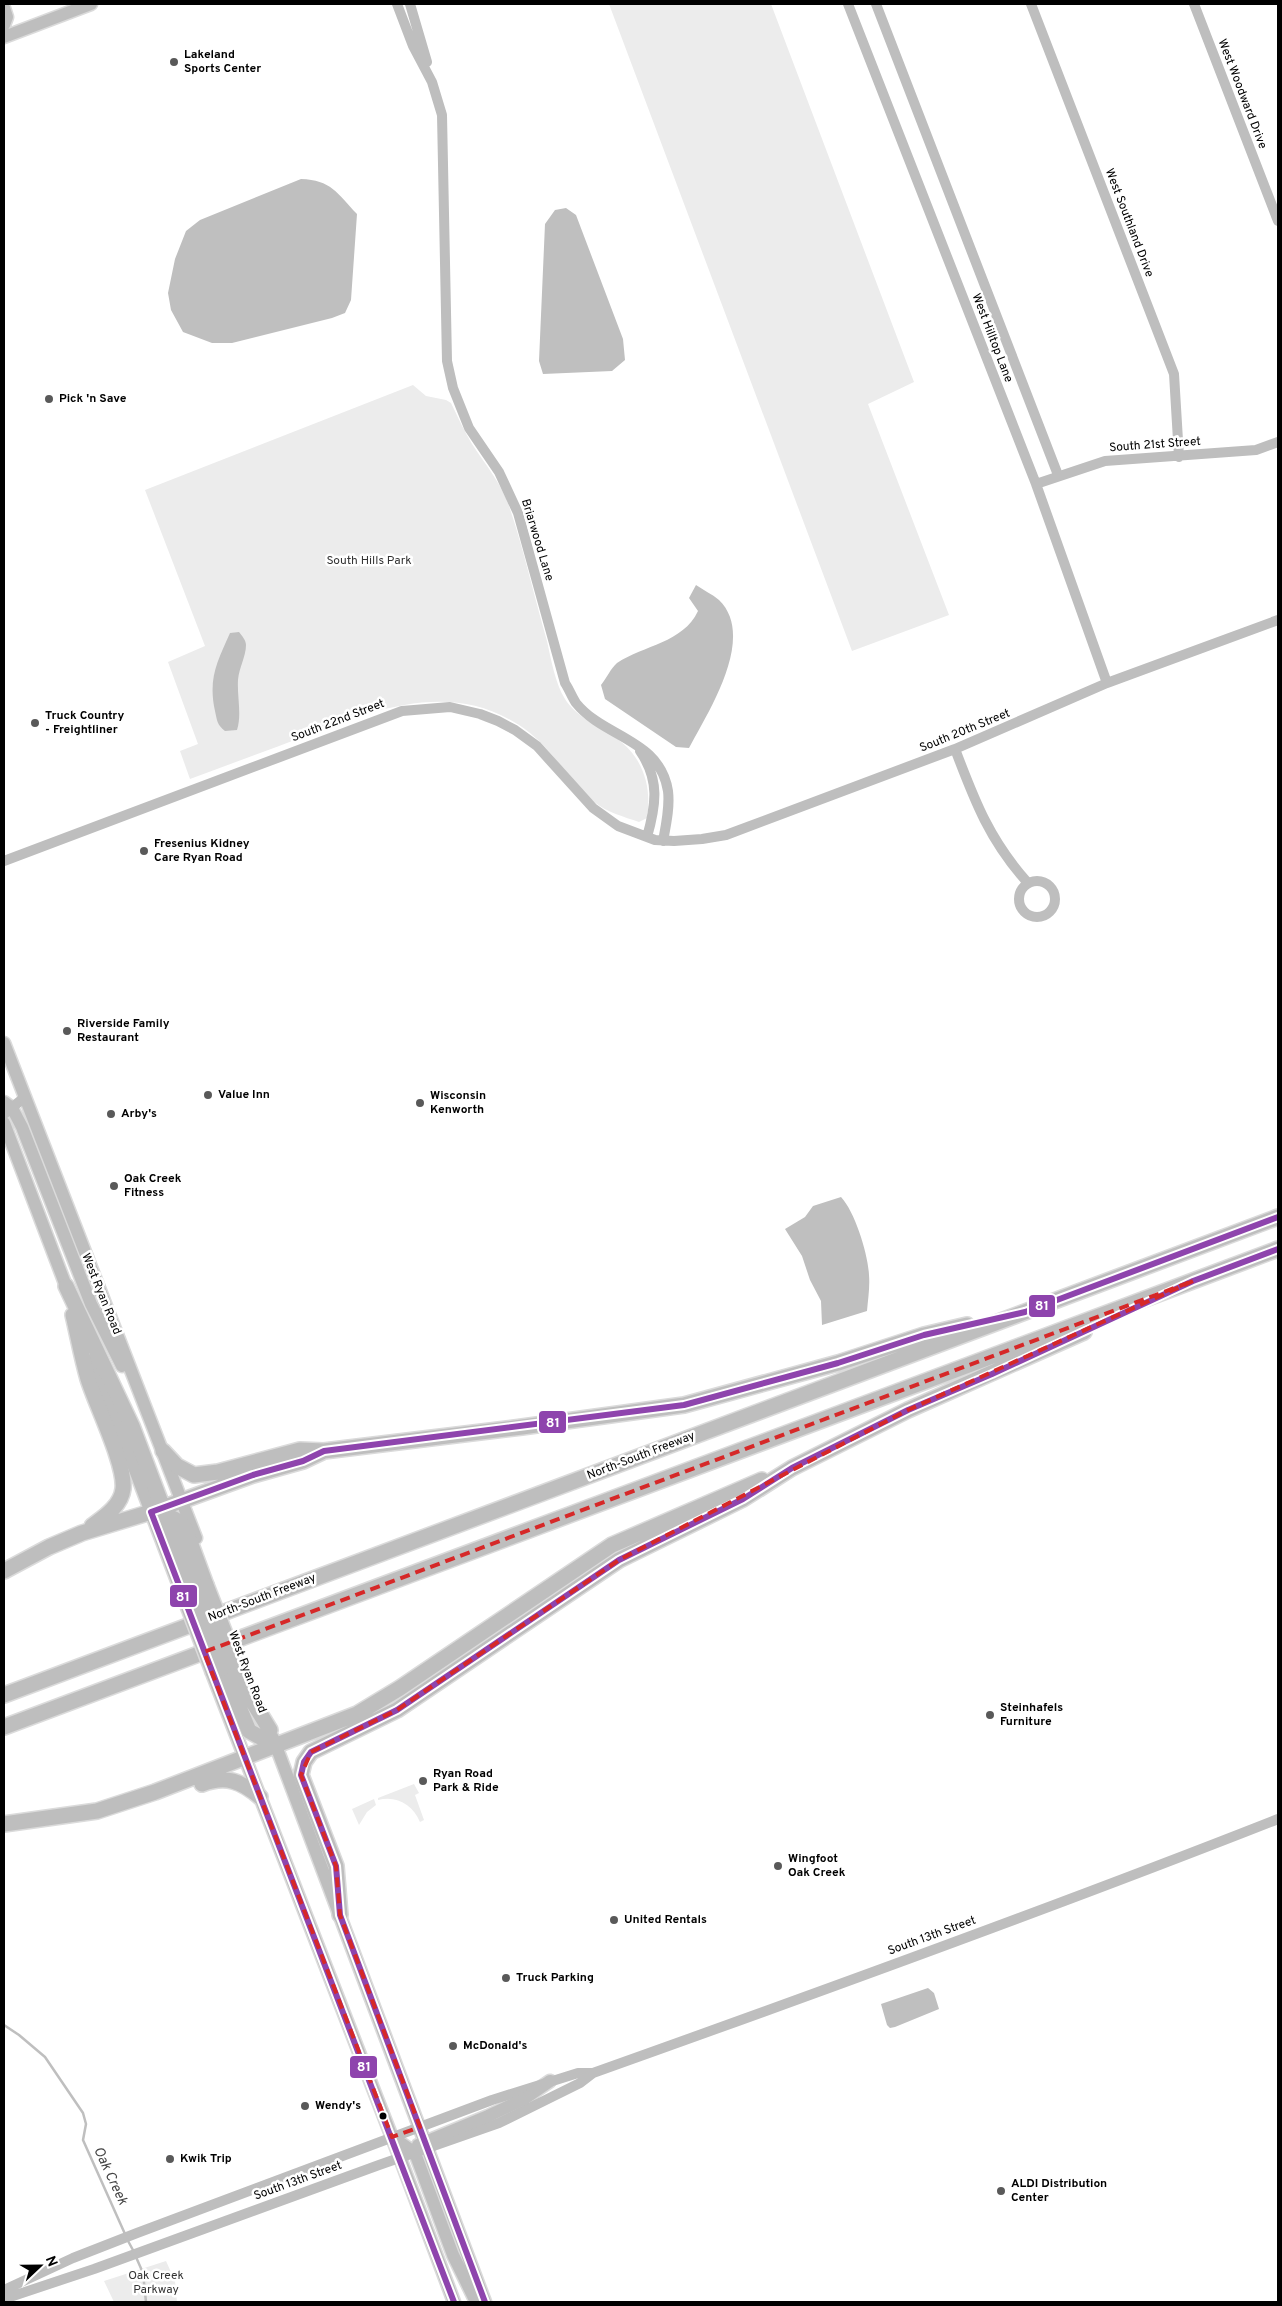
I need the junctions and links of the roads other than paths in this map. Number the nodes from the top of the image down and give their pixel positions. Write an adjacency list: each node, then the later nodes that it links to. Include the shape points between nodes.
1 (10, 4): 9 (main road)
2 (91, 4): 11 (main road)
3 (397, 4): 12 (street, Briarwood Lane, via 413,46)
4 (410, 4): 12 (street, Briarwood Lane)
5 (848, 4): 17 (street, West Hilltop Lane)
6 (876, 4): 16 (street, West Hilltop Lane)
7 (1031, 4): 15 (street, West Southland Drive, via 1174,374)
8 (1194, 4): 13 (street, West Woodward Drive)
9 (4, 7): 10 (main road, via 7,18)
10 (4, 25)
11 (4, 37)
12 (432, 82): 20 (street, Briarwood Lane, via 442,114 447,361 453,388 469,428 498,472 518,513 565,683 577,704)
13 (1278, 221)
14 (1278, 442): 15 (street, South 21st Street, via 1256,450)
15 (1179, 456): 16 (street, South 21st Street, via 1106,460)
16 (1058, 475): 17 (street, South 21st Street)
17 (1036, 484): 19 (street, West Hilltop Lane)
18 (1278, 620): 19 (street, South 20th Street)
19 (1107, 683): 21 (street, South 20th Street)
20 (635, 744): 22 (street, Briarwood Lane, via 647,761 655,787); 22 (street, Briarwood Lane, via 648,752 661,768 668,791 668,814)
21 (955, 749): 22 (street, South 20th Street, via 726,835 702,839); 24 (street, via 983,820 994,840)
22 (655, 839): 23 (street, South 22nd Street, via 618,826 593,808 543,751 515,730 473,712 450,707 415,708)
23 (4, 861)
24 (1028, 883)
25 (5, 1047): 26 (main road, West Ryan Road)
26 (24, 1097): 27 (street); 34 (main road, West Ryan Road)
27 (7, 1108): 34 (main road, via 22,1127 91,1304)
28 (4, 1123): 32 (main road)
29 (1278, 1217): 33 (highway, North-South Freeway)
30 (1278, 1250): 31 (highway)
31 (1193, 1281): 37 (highway, via 908,1410); 45 (highway)
32 (66, 1286): 39 (highway, via 132,1426); 40 (highway, via 88,1378 122,1471 123,1489 116,1504 108,1515)
33 (1025, 1312): 36 (highway, via 924,1335 838,1363 684,1405); 44 (highway, North-South Freeway)
34 (142, 1398): 35 (main road, West Ryan Road)
35 (163, 1451): 36 (highway, via 178,1466 194,1475 218,1472 300,1450); 38 (main road, West Ryan Road)
36 (324, 1451): 38 (highway)
37 (792, 1468): 47 (highway, via 612,1545 400,1688 356,1714); 53 (highway, via 742,1499 619,1560 397,1710 312,1752 304,1762 301,1775 336,1866)
38 (182, 1501): 39 (highway); 42 (main road, West Ryan Road)
39 (160, 1512): 40 (highway); 42 (main road, West Ryan Road); 42 (highway, via 185,1528)
40 (82, 1533): 41 (highway)
41 (4, 1571)
42 (199, 1588): 43 (highway, bridge); 43 (main road, West Ryan Road, bridge)
43 (228, 1665): 46 (highway); 47 (highway, via 249,1731); 48 (main road, West Ryan Road)
44 (4, 1695)
45 (4, 1727)
46 (270, 1730): 47 (main road)
47 (276, 1746): 48 (highway); 53 (main road)
48 (244, 1758): 49 (main road, West Ryan Road); 50 (highway)
49 (260, 1797): 50 (highway, via 242,1784 223,1778 125,1810); 57 (main road, West Ryan Road)
50 (97, 1811): 52 (highway)
51 (1278, 1819): 54 (street, South 13th Street, via 1154,1868)
52 (4, 1824)
53 (340, 1915): 56 (main road)
54 (593, 2073): 55 (street, South 13th Street, via 578,2073); 58 (street, South 13th Street, via 580,2083 499,2124)
55 (550, 2081): 56 (street, South 13th Street); 58 (main road, via 524,2099)
56 (420, 2127): 57 (street, South 13th Street); 58 (main road)
57 (392, 2137): 59 (main road); 60 (main road, West Ryan Road); 61 (street, South 13th Street, via 118,2240)
58 (427, 2144): 59 (main road); 65 (main road)
59 (413, 2151): 60 (main road); 64 (main road)
60 (400, 2158): 62 (street, South 13th Street); 63 (main road, West Ryan Road)
61 (4, 2290)
62 (4, 2299)
63 (454, 2302)
64 (476, 2302)
65 (485, 2302)

